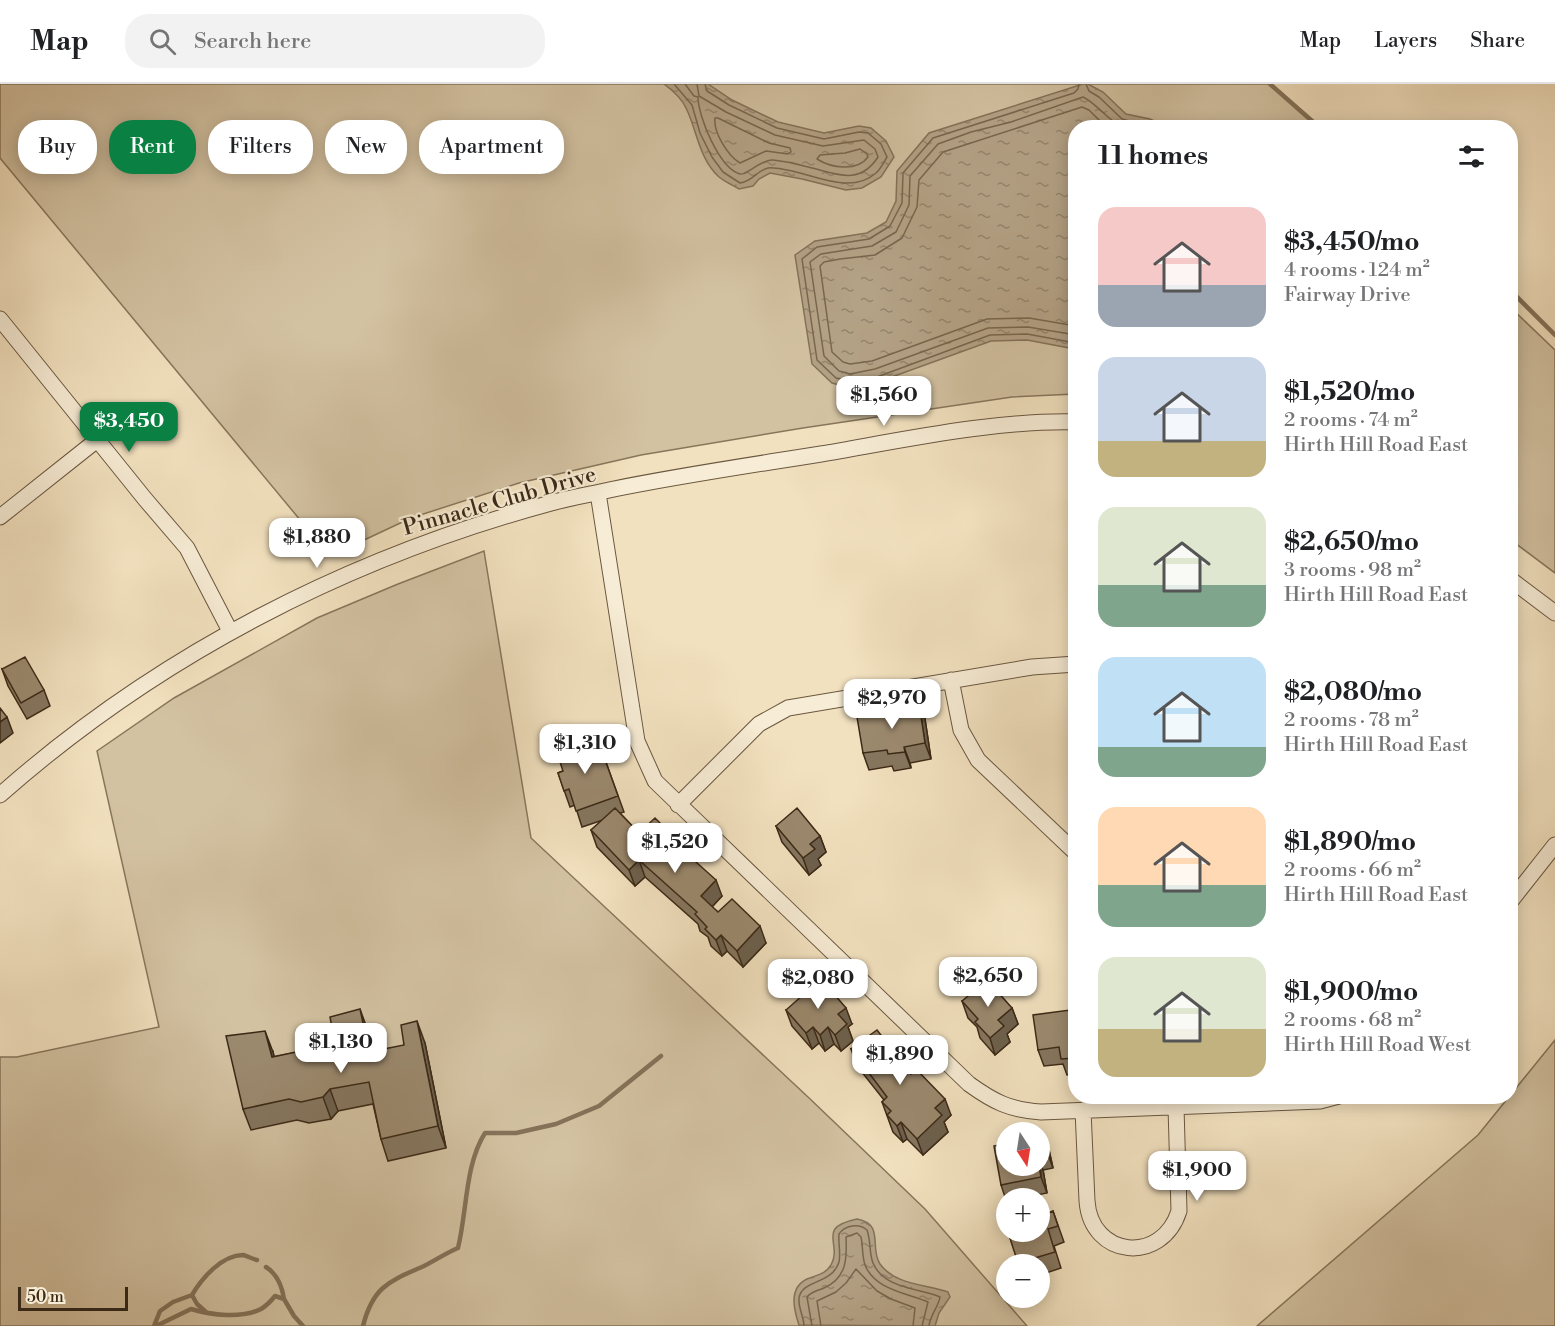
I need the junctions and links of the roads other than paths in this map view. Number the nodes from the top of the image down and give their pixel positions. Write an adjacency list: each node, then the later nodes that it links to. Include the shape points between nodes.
1 (0, 319): 3 (street)
2 (1068, 422): 4 (street, Pinnacle Club Drive, via 994,426 671,477)
3 (97, 440): 5 (street); 8 (street, via 187,548)
4 (598, 493): 8 (street, Pinnacle Club Drive, via 554,502 424,543 336,578); 12 (street, via 637,741 655,781)
5 (0, 517)
6 (1518, 585): 7 (street)
7 (1555, 613)
8 (230, 631): 11 (street, Pinnacle Club Drive, via 135,689)
9 (1068, 665): 10 (street)
10 (951, 680): 12 (street, via 807,703 780,712 759,724); 13 (street, via 961,730 978,760)
11 (0, 795)
12 (678, 805): 18 (street, via 969,1084 1010,1108 1041,1112)
13 (1068, 845)
14 (1555, 845): 15 (street)
15 (1518, 887)
16 (1245, 1104): 17 (street)
17 (1170, 1107): 18 (street); 18 (street, via 1179,1211 1162,1238 1135,1248 1112,1244 1089,1216)
18 (1083, 1110)

